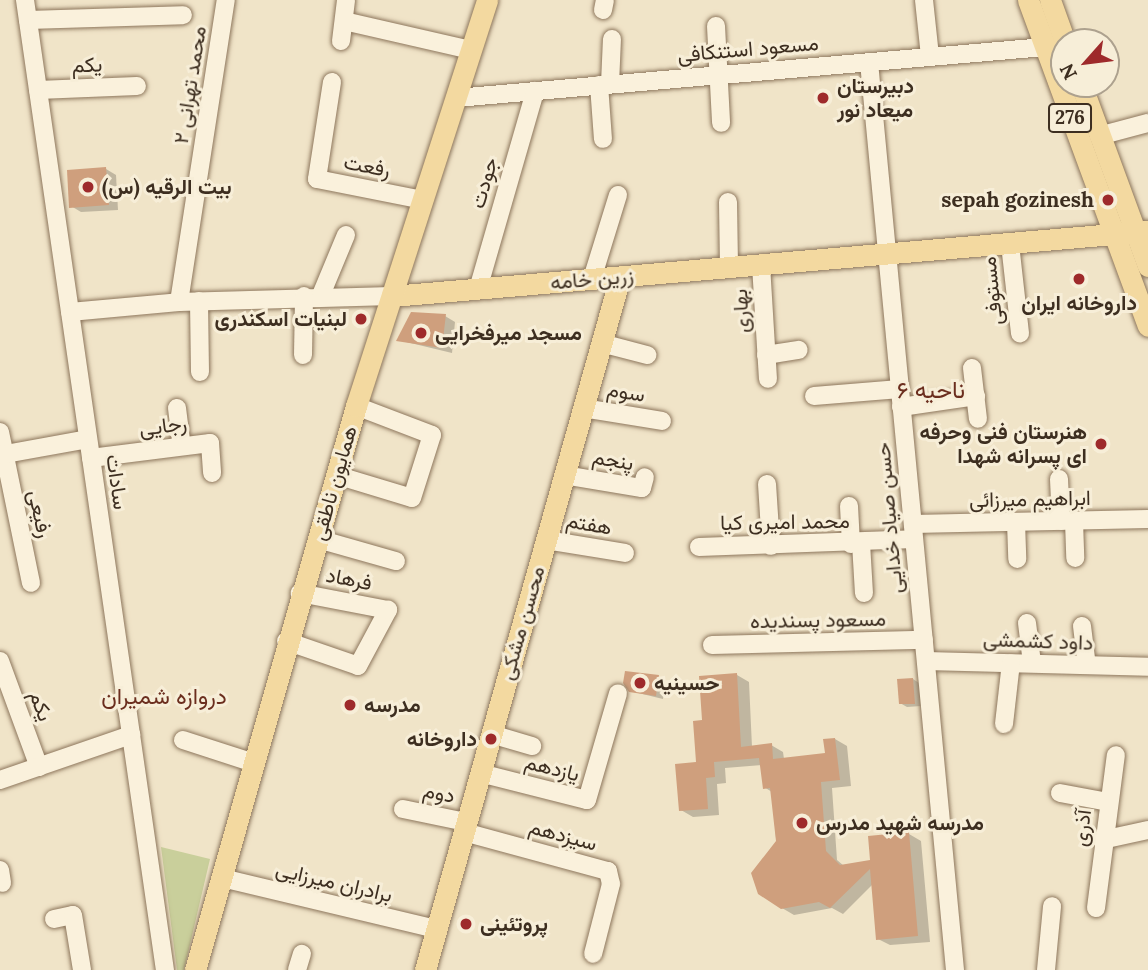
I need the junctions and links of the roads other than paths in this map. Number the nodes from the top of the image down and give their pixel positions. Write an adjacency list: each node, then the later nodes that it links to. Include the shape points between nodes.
1 (25, 0): 9 (street, سادات)
2 (226, 0): 50 (street, محمد تهرانی ۲)
3 (346, 0): 10 (street)
4 (487, 0): 17 (main road, همایون ناطقی)
5 (924, 0): 18 (street)
6 (1028, 0): 13 (main road, 276)
7 (1050, 0): 12 (main road, 276)
8 (183, 15): 9 (street)
9 (28, 20): 24 (street, سادات)
10 (344, 21): 15 (street); 17 (street)
11 (716, 26): 20 (street)
12 (1053, 28)
13 (1050, 36)
14 (612, 39): 22 (street)
15 (341, 41)
16 (1050, 45): 18 (street, مسعود استنکافی)
17 (471, 50): 26 (main road, همایون ناطقی)
18 (930, 57): 19 (street, مسعود استنکافی)
19 (869, 62): 20 (street, مسعود استنکافی); 40 (street, حسن صیاد خدایی)
20 (719, 75): 22 (street, مسعود استنکافی); 29 (street)
21 (332, 82): 34 (street, رفعت, via 317,179)
22 (605, 85): 25 (street, مسعود استنکافی); 32 (street)
23 (137, 86): 24 (street, یکم)
24 (38, 90): 51 (street, سادات)
25 (536, 91): 26 (street, مسعود استنکافی); 46 (street, جودت)
26 (456, 98): 34 (main road, همایون ناطقی)
27 (1071, 98): 38 (main road, 276)
28 (1086, 98): 31 (main road, 276)
29 (721, 123)
30 (1148, 123): 31 (street)
31 (1100, 136): 36 (main road, 276)
32 (603, 139)
33 (618, 195): 45 (street)
34 (423, 200): 48 (main road, همایون ناطقی)
35 (728, 202): 43 (street)
36 (1142, 231): 38 (main road, زرین خامه); 42 (main road, 276)
37 (346, 235): 47 (street)
38 (1113, 235): 39 (main road, زرین خامه); 52 (main road, 276)
39 (1010, 244): 40 (main road, زرین خامه); 53 (street, مستوفی)
40 (887, 254): 41 (main road, زرین خامه); 62 (street, حسن صیاد خدایی)
41 (761, 265): 43 (main road, زرین خامه); 58 (street, بهاری)
42 (1148, 266)
43 (729, 267): 44 (main road, زرین خامه)
44 (620, 277): 45 (main road, زرین خامه); 54 (main road, محسن مشکی)
45 (592, 279): 46 (main road, زرین خامه)
46 (478, 289): 48 (main road, زرین خامه)
47 (312, 296): 48 (street, زرین خامه); 49 (street, زرین خامه); 56 (street)
48 (392, 296): 65 (main road, همایون ناطقی)
49 (199, 301): 50 (street, زرین خامه); 60 (street)
50 (178, 302): 51 (street, زرین خامه)
51 (70, 312): 72 (street, سادات)
52 (1148, 326)
53 (1020, 333)
54 (601, 343): 57 (street); 68 (main road, محسن مشکی)
55 (799, 350): 58 (street, بهاری)
56 (303, 355)
57 (647, 355)
58 (766, 355): 61 (street, بهاری)
59 (972, 368): 63 (street)
60 (200, 372)
61 (768, 379)
62 (900, 388): 64 (street); 66 (street, حسن صیاد خدایی)
63 (976, 396): 66 (street); 69 (street)
64 (814, 397)
65 (356, 406): 77 (main road, همایون ناطقی); 77 (street, via 432,435 412,498)
66 (901, 407): 86 (street, حسن صیاد خدایی)
67 (177, 408): 73 (street)
68 (583, 408): 70 (street, سوم); 78 (main road, محسن مشکی)
69 (978, 419)
70 (662, 421)
71 (0, 432): 74 (street)
72 (88, 439): 74 (street); 75 (street, سادات)
73 (182, 446): 75 (street, رجایی); 76 (street, رجایی, via 209,443)
74 (2, 454): 96 (street, رفیعی)
75 (91, 458): 113 (street, سادات)
76 (212, 473)
77 (336, 475): 87 (main road, همایون ناطقی)
78 (564, 475): 79 (street, پنجم, via 642,488); 88 (main road, محسن مشکی)
79 (645, 477)
80 (1059, 479): 84 (street)
81 (767, 484): 90 (street)
82 (849, 506): 89 (street)
83 (1148, 519): 84 (street, ابراهیم میرزائی)
84 (1068, 521): 85 (street, ابراهیم میرزائی); 93 (street)
85 (1016, 522): 86 (street, ابراهیم میرزائی); 94 (street)
86 (914, 532): 89 (street, محمد امیری کیا); 101 (street, حسن صیاد خدایی)
87 (318, 539): 95 (street); 97 (main road, همایون ناطقی)
88 (546, 540): 92 (street, هفتم); 112 (main road, محسن مشکی)
89 (856, 544): 90 (street, محمد امیری کیا); 98 (street)
90 (771, 546): 91 (street, محمد امیری کیا)
91 (699, 547)
92 (625, 554)
93 (1074, 558)
94 (1017, 559)
95 (396, 561)
96 (31, 583)
97 (300, 593): 102 (main road, همایون ناطقی); 102 (street, فرهاد, via 388,610 358,666)
98 (864, 593)
99 (1027, 623): 107 (street)
100 (1082, 626): 108 (street)
101 (924, 640): 103 (street, مسعود پسندیده); 105 (street, حسن صیاد خدایی)
102 (286, 641): 117 (main road, همایون ناطقی)
103 (712, 645)
104 (0, 661): 118 (street, یکم)
105 (926, 661): 106 (street, داود کشمشی); 137 (street, حسن صیاد خدایی)
106 (1011, 663): 107 (street, داود کشمشی); 111 (street)
107 (1032, 663): 108 (street, داود کشمشی)
108 (1087, 665): 109 (street, داود کشمشی)
109 (1148, 667)
110 (618, 693): 119 (street, یازدهم, via 587,800)
111 (1004, 724)
112 (491, 734): 115 (street); 119 (main road, محسن مشکی)
113 (131, 735): 118 (street); 134 (street, سادات)
114 (183, 740): 117 (street)
115 (532, 746)
116 (1116, 755): 122 (street, آذری)
117 (251, 762): 127 (main road, همایون ناطقی)
118 (39, 766): 120 (street)
119 (480, 773): 124 (main road, محسن مشکی)
120 (0, 780)
121 (1060, 793): 122 (street)
122 (1108, 802): 126 (street, آذری)
123 (403, 809): 124 (street, دوم)
124 (465, 827): 131 (main road, محسن مشکی); 132 (street, سیزدهم, via 608,871 611,884)
125 (1148, 830): 126 (street)
126 (1102, 840): 129 (street, آذری)
127 (222, 878): 131 (street, برادران میرزایی); 135 (main road, همایون ناطقی)
128 (1052, 906): 138 (street)
129 (1096, 908)
130 (54, 919): 133 (street, via 73,915)
131 (436, 929): 136 (main road, محسن مشکی)
132 (593, 954)
133 (82, 970)
134 (165, 970)
135 (195, 970)
136 (425, 970)
137 (956, 970)
138 (1046, 970)

